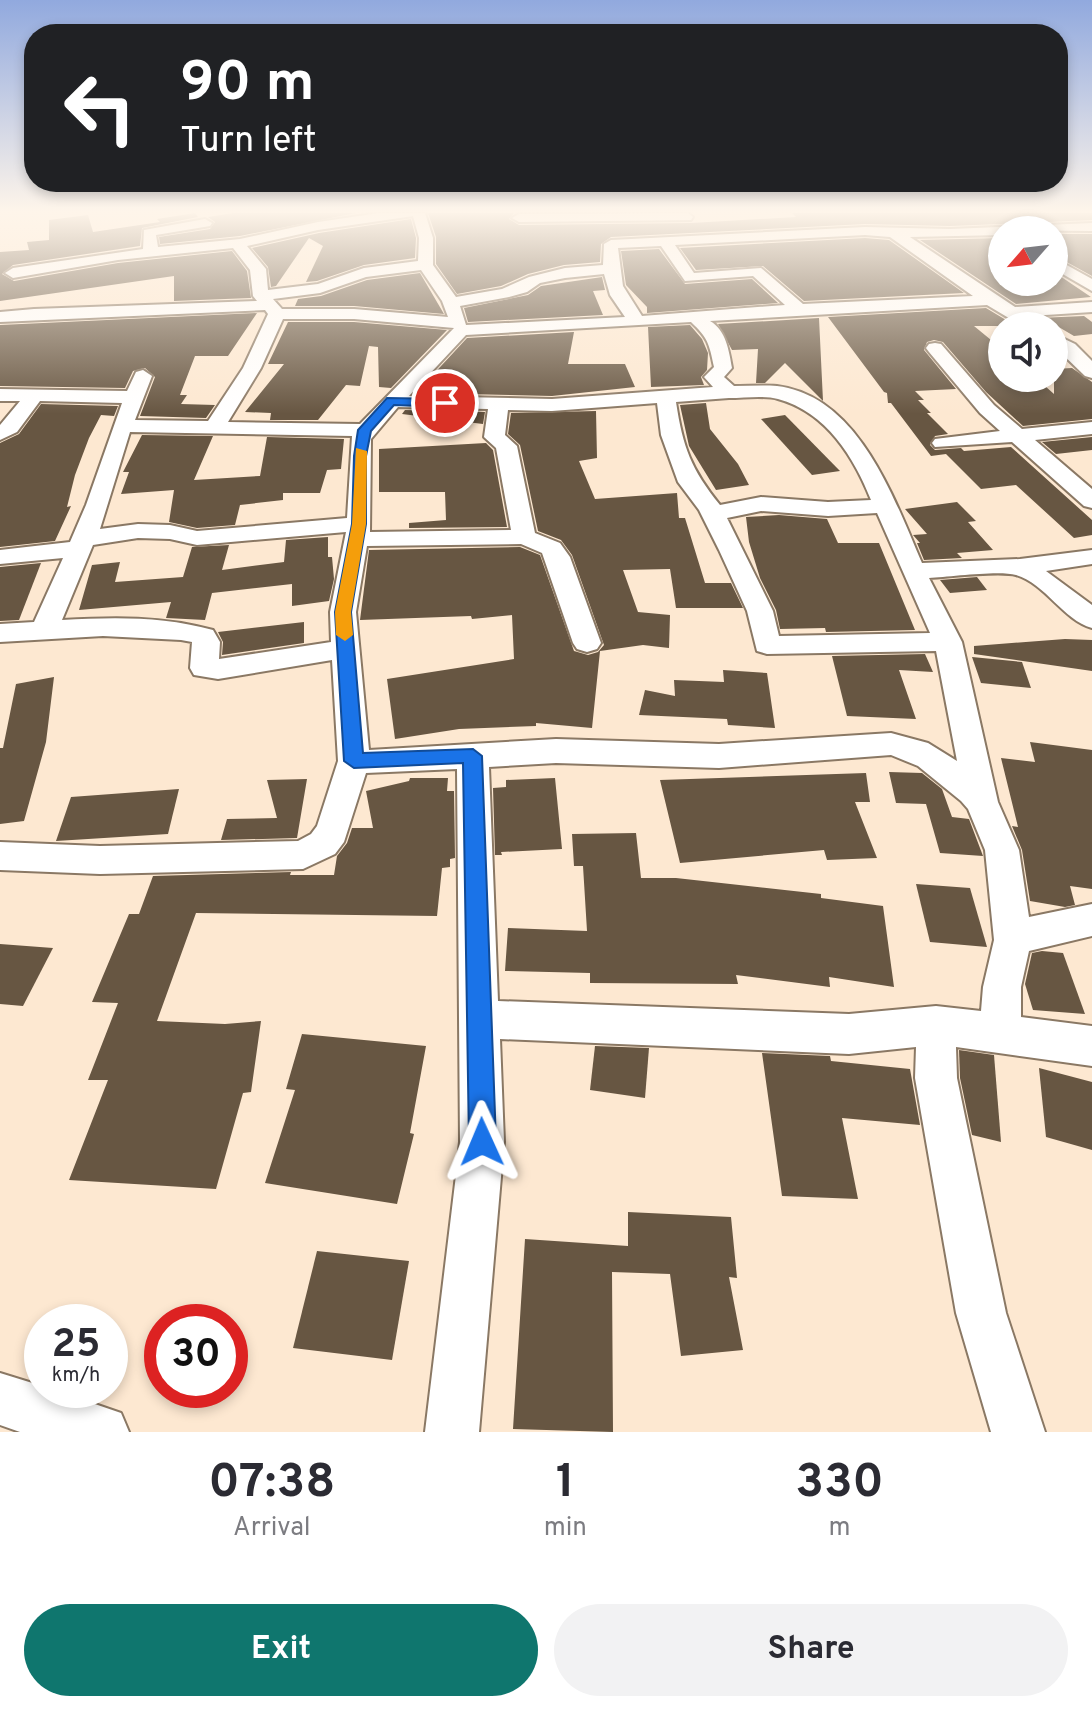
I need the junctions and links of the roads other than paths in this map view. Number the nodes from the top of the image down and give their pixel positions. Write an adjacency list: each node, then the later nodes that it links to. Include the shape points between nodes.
1 (8, 280): 12 (street)
2 (261, 280): 11 (street)
3 (344, 280): 11 (street)
4 (435, 280): 10 (street)
5 (536, 280): 10 (street, via 503,294)
6 (612, 280): 17 (street, via 618,299)
7 (766, 280): 13 (street)
8 (963, 280): 9 (street)
9 (989, 300): 13 (street); 15 (street)
10 (451, 303): 18 (street)
11 (269, 305): 12 (street, via 219,310); 18 (street); 29 (street, via 252,368)
12 (2, 307)
13 (797, 307): 16 (street)
14 (1092, 307): 15 (street)
15 (1012, 312)
16 (696, 317): 17 (street); 22 (street, via 718,343 723,368 713,377)
17 (637, 321): 18 (street, via 541,329)
18 (460, 326): 26 (street)
19 (1068, 347): 21 (street)
20 (935, 348): 33 (street)
21 (1092, 372)
22 (729, 392): 25 (street); 38 (street, via 777,392 806,402 850,439)
23 (0, 395): 24 (street)
24 (34, 396): 28 (street, via 139,386); 32 (street)
25 (666, 398): 27 (street); 39 (street, via 671,435 689,482)
26 (391, 401): 27 (street); 31 (street)
27 (499, 405): 41 (street, via 494,437 506,446)
28 (122, 426): 29 (street); 42 (street, via 98,505)
29 (214, 428): 31 (street)
30 (1092, 428): 33 (street)
31 (365, 430): 40 (street)
32 (0, 434)
33 (1015, 435): 34 (street); 36 (street)
34 (942, 443)
35 (1092, 477): 36 (street)
36 (1069, 480): 37 (street)
37 (1092, 501)
38 (886, 506): 39 (street, via 761,504); 46 (street)
39 (711, 514): 50 (street, via 760,611 767,645)
40 (357, 532): 41 (street); 42 (street, via 197,538 138,531); 52 (street, via 343,612)
41 (524, 537): 51 (street, via 551,548 558,557)
42 (79, 544): 43 (street); 48 (street)
43 (0, 557)
44 (1092, 557): 45 (street)
45 (1020, 567): 46 (street); 47 (street, via 1049,583)
46 (913, 571): 50 (street)
47 (1092, 619)
48 (44, 631): 49 (street); 52 (street, via 190,632 206,642 204,668 218,669)
49 (0, 633)
50 (948, 642): 55 (street)
51 (587, 643)
52 (345, 649): 54 (street)
53 (473, 756): 54 (street); 55 (street, via 556,751 719,756 891,744 909,746 959,778); 59 (street)
54 (354, 761): 56 (street, via 332,832 303,855 100,860)
55 (982, 802): 58 (street, via 1002,850)
56 (0, 856)
57 (1092, 920): 58 (street)
58 (1013, 940): 61 (street, via 1002,987)
59 (480, 1019): 60 (street, via 849,1034); 65 (street, via 482,1142)
60 (936, 1025): 61 (street); 66 (street, via 936,1078 981,1313)
61 (1000, 1034): 62 (street)
62 (1092, 1046)
63 (0, 1399): 64 (street)
64 (102, 1432)
65 (452, 1432)
66 (1018, 1432)

